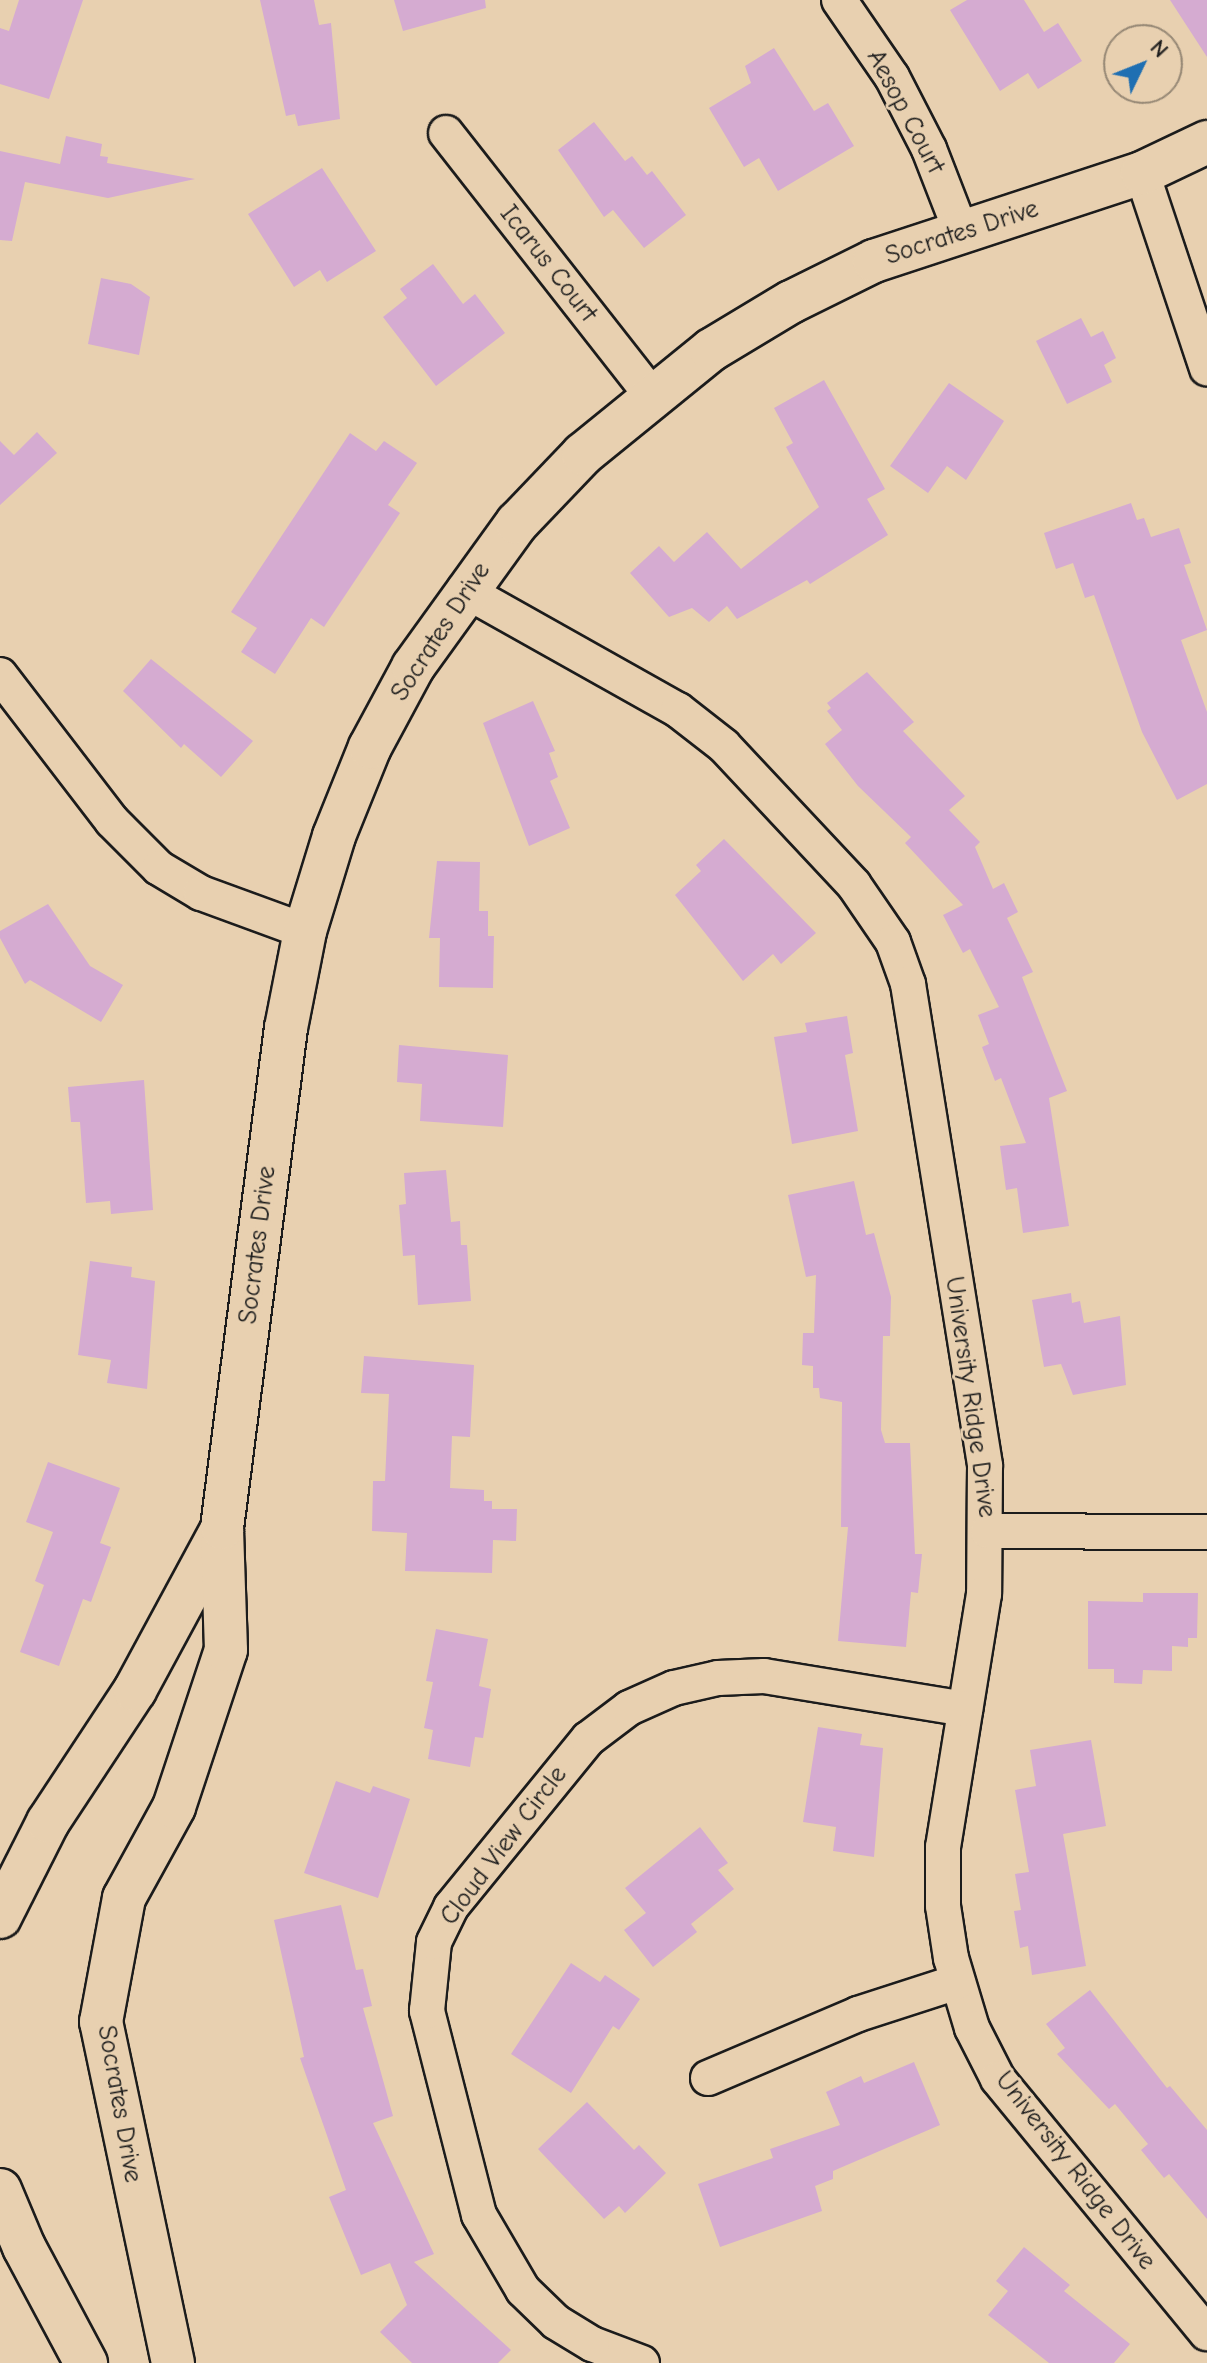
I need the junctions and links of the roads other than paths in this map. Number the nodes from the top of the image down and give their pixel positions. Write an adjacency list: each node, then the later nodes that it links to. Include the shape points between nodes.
1 (839, 0): 5 (street, Aesop Court, via 892,77 929,149)
2 (446, 133): 7 (street, Icarus Court)
3 (1207, 142): 4 (street, Socrates Drive)
4 (1142, 173): 5 (street, Socrates Drive); 6 (street)
5 (960, 229): 7 (street, Socrates Drive, via 874,261 791,302)
6 (1207, 368)
7 (651, 394): 8 (street, Socrates Drive, via 572,465)
8 (464, 590): 10 (street, Socrates Drive, via 413,667 370,747 334,836); 12 (street, University Ridge Drive, via 678,710 724,746 854,885 893,942 908,984 985,1466)
9 (0, 675): 10 (street, via 112,821 159,868 201,893)
10 (305, 931): 11 (street, Socrates Drive, via 286,1028)
11 (222, 1528): 15 (street, Socrates Drive, via 135,1690 48,1822); 21 (street, Socrates Drive, via 226,1650 174,1807 124,1898 101,2022)
12 (988, 1531): 13 (street); 14 (street, University Ridge Drive, via 984,1594)
13 (1207, 1532)
14 (965, 1709): 16 (street, University Ridge Drive, via 943,1847 943,1906); 22 (street, Cloud View Circle, via 764,1676 718,1678 674,1688 629,1708 588,1739 451,1907 434,1942 427,2011 479,2215 523,2290 556,2322 592,2344)
15 (0, 1917)
16 (957, 1982): 17 (street, via 858,2014); 19 (street, University Ridge Drive, via 998,2079)
17 (708, 2078)
18 (0, 2190): 20 (street)
19 (1207, 2333)
20 (86, 2363)
21 (173, 2363)
22 (642, 2363)

